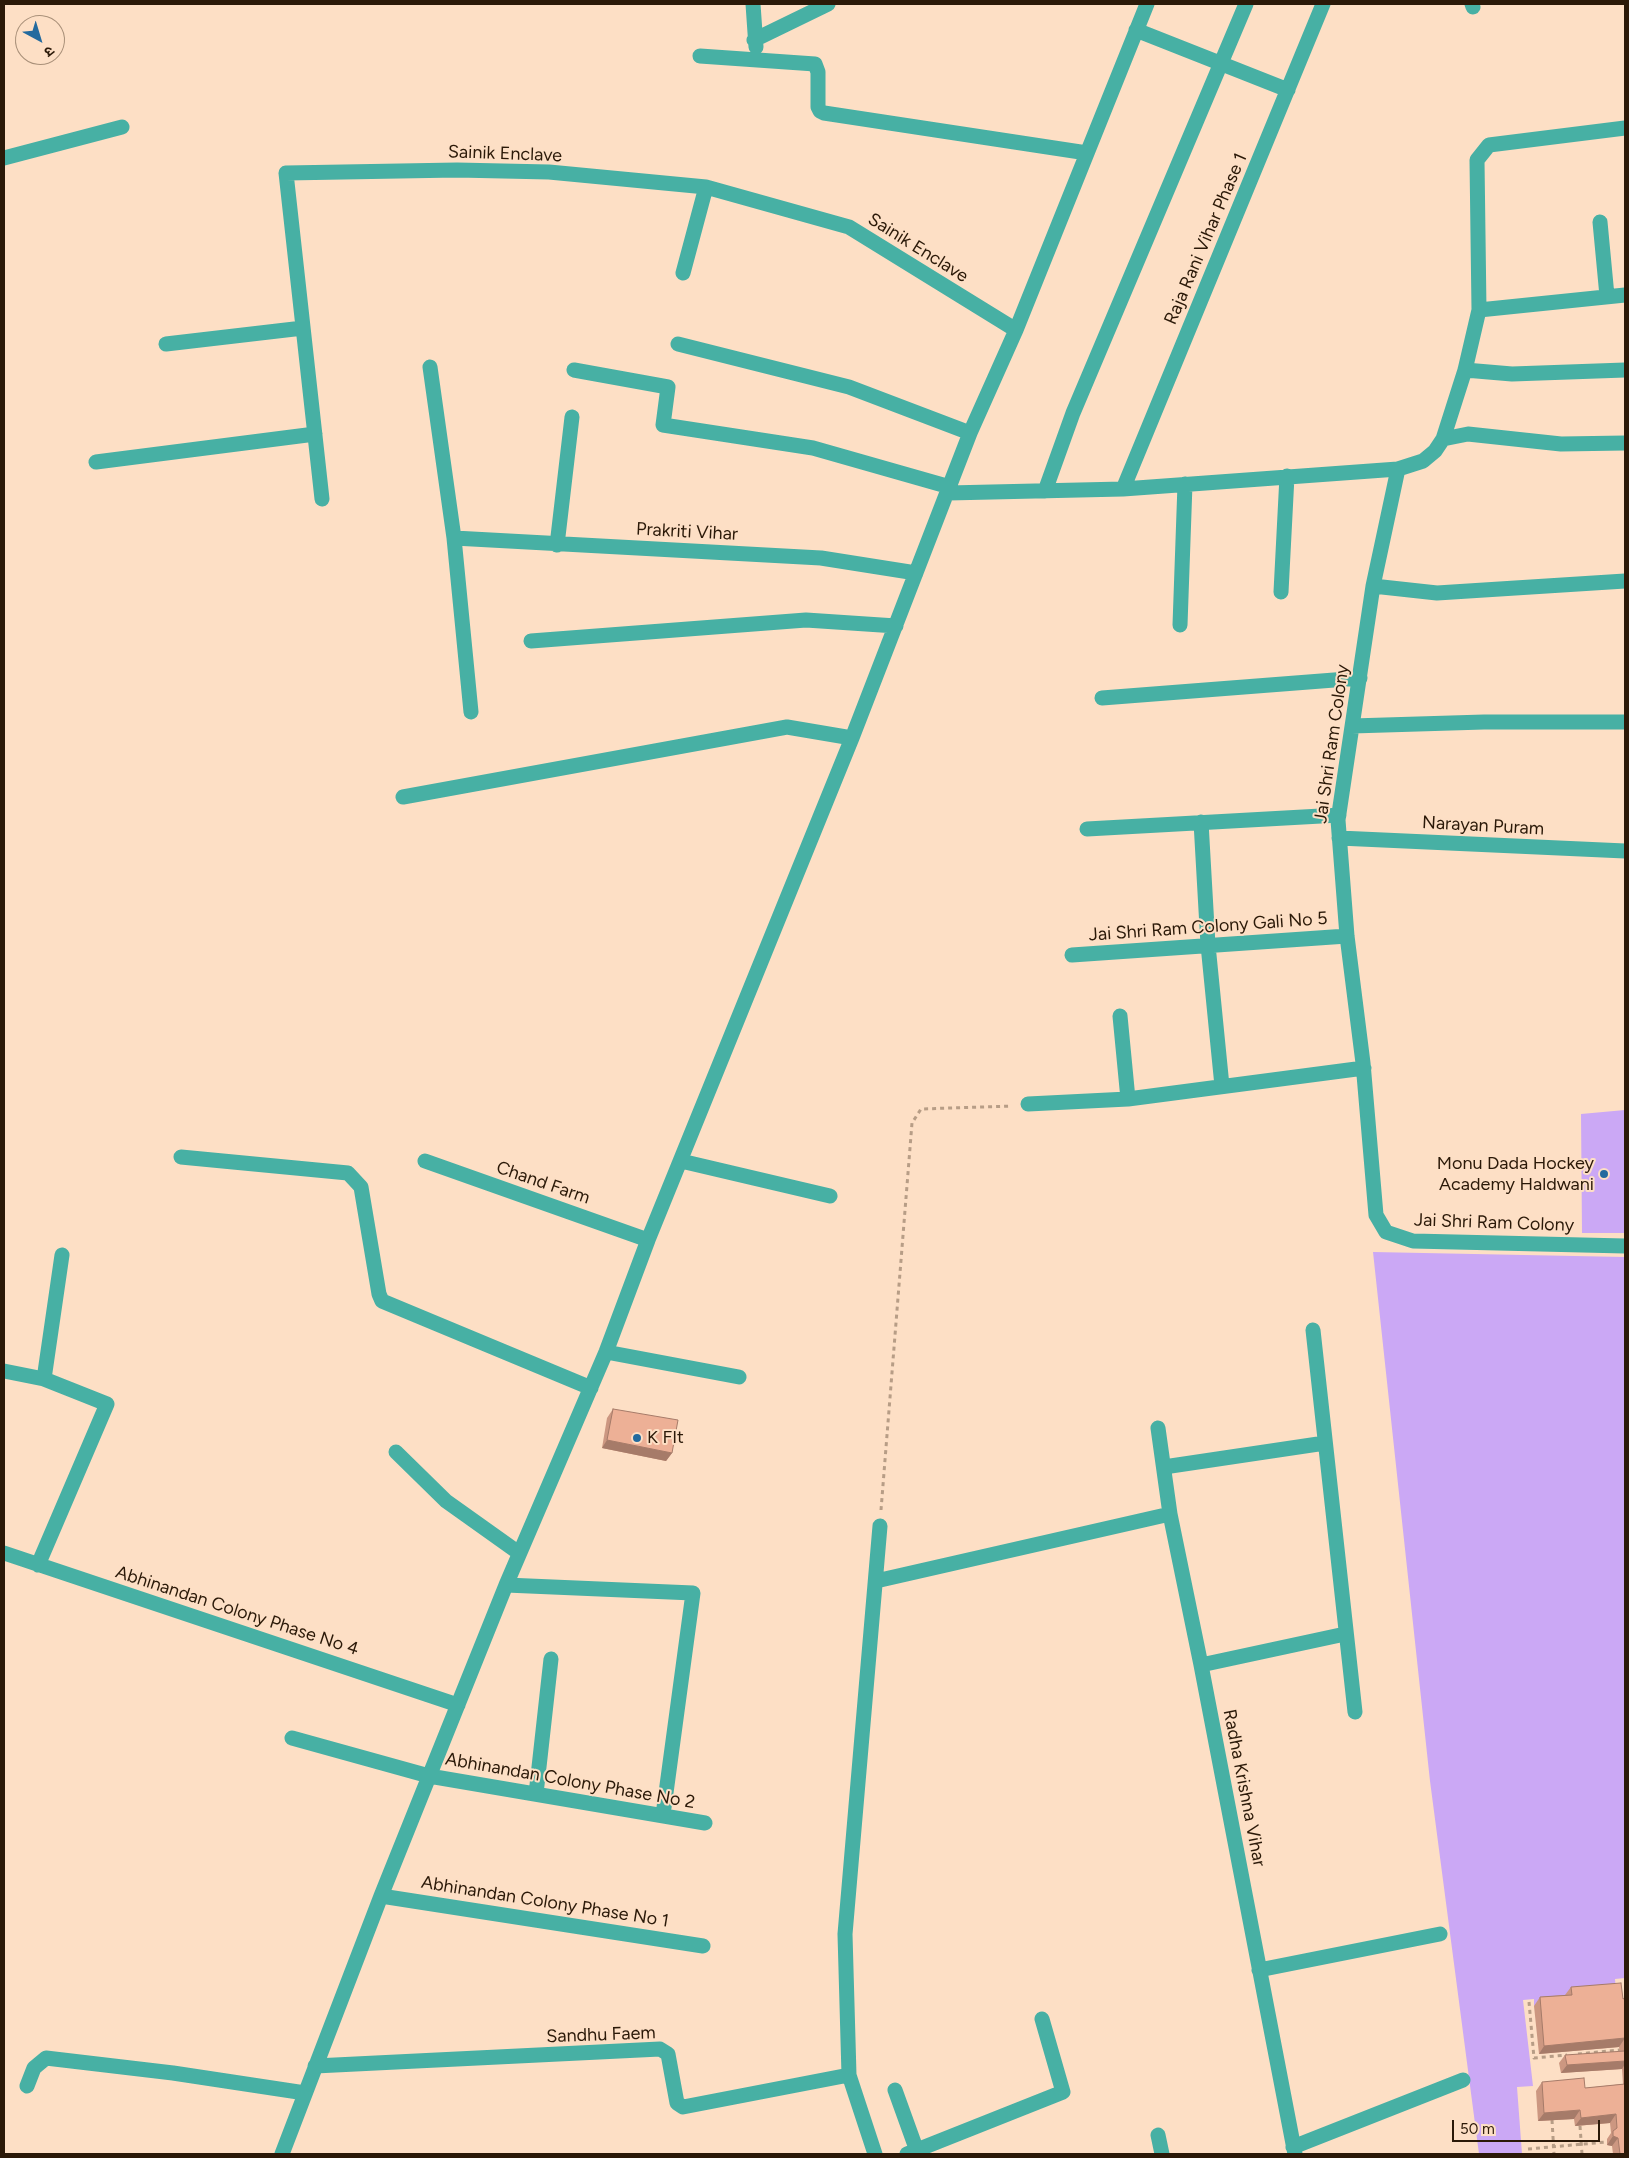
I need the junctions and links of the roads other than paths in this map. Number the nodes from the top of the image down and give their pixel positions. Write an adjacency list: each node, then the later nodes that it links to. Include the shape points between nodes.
1 (753, 4): 7 (street)
2 (828, 4): 7 (street)
3 (1147, 4): 6 (street)
4 (1246, 4): 10 (street)
5 (1323, 4): 11 (street, Raja Rani Vihar Phase 1)
6 (1136, 30): 10 (street); 14 (street)
7 (754, 40): 9 (street)
8 (700, 56): 9 (street)
9 (758, 60): 14 (street, via 815,64 818,107 824,113)
10 (1222, 63): 11 (street); 41 (street, via 1137,258 1073,413)
11 (1288, 90): 39 (street, Raja Rani Vihar Phase 1)
12 (122, 127): 15 (street)
13 (1625, 128): 21 (street, via 1489,145 1477,160)
14 (1087, 154): 23 (street)
15 (4, 158)
16 (706, 187): 18 (street); 22 (street, Sainik Enclave, via 549,172 286,173); 23 (street, Sainik Enclave, via 849,227)
17 (1600, 222): 20 (street)
18 (683, 273)
19 (1625, 295): 20 (street)
20 (1607, 296): 21 (street)
21 (1479, 310): 28 (street)
22 (303, 328): 24 (street); 32 (street, Sainik Enclave)
23 (1016, 330): 31 (street)
24 (166, 344)
25 (678, 344): 31 (street, via 849,387)
26 (430, 367): 43 (street)
27 (574, 370): 40 (street, via 668,387 663,425 814,448)
28 (1465, 370): 29 (street, via 1512,374); 33 (street)
29 (1625, 370)
30 (572, 416): 44 (street)
31 (970, 433): 40 (street)
32 (315, 434): 35 (street); 42 (street, Sainik Enclave)
33 (1443, 439): 34 (street, via 1468,434 1561,444); 36 (street, via 1423,461)
34 (1625, 443)
35 (96, 462)
36 (1398, 469): 37 (street); 47 (street, Jai Shri Ram Colony)
37 (1287, 476): 38 (street); 48 (street)
38 (1185, 484): 39 (street); 49 (street)
39 (1123, 489): 41 (street)
40 (949, 490): 41 (street); 45 (street)
41 (1045, 491)
42 (322, 499)
43 (454, 538): 44 (street, Prakriti Vihar); 54 (street)
44 (557, 545): 45 (street, Prakriti Vihar, via 821,558)
45 (916, 573): 50 (street)
46 (1625, 581): 47 (street, via 1437,593)
47 (1373, 586): 52 (street, Jai Shri Ram Colony)
48 (1281, 592)
49 (1180, 625)
50 (896, 626): 51 (street, via 806,620); 57 (street)
51 (531, 641)
52 (1360, 678): 53 (street); 56 (street, Jai Shri Ram Colony)
53 (1102, 698)
54 (471, 712)
55 (1625, 722): 56 (street)
56 (1352, 726): 59 (street, Jai Shri Ram Colony)
57 (852, 738): 58 (street, via 787,728); 74 (street)
58 (403, 797)
59 (1339, 815): 60 (street); 62 (street, Jai Shri Ram Colony)
60 (1201, 822): 61 (street); 65 (street)
61 (1087, 829)
62 (1339, 838): 63 (street, Narayan Puram); 64 (street, Jai Shri Ram Colony)
63 (1625, 851)
64 (1347, 936): 65 (street, Jai Shri Ram Colony Gali No 5); 68 (street, Jai Shri Ram Colony)
65 (1208, 945): 66 (street, Jai Shri Ram Colony Gali No 5); 69 (street)
66 (1072, 955)
67 (1120, 1016): 70 (street)
68 (1364, 1068): 69 (street); 77 (street, Jai Shri Ram Colony, via 1376,1215 1386,1232 1413,1241)
69 (1222, 1086): 70 (street)
70 (1128, 1100): 71 (street)
71 (1022, 1105)
72 (181, 1157): 84 (street, via 348,1173 362,1187 382,1301)
73 (425, 1161): 76 (street, Chand Farm)
74 (681, 1161): 75 (street); 76 (street)
75 (830, 1196)
76 (648, 1240): 80 (street)
77 (1625, 1246)
78 (62, 1255): 83 (street)
79 (1313, 1330): 86 (street)
80 (606, 1352): 82 (street); 84 (street)
81 (4, 1371): 83 (street)
82 (739, 1377)
83 (44, 1379): 93 (street, via 107,1404)
84 (591, 1388): 92 (street)
85 (1158, 1428): 88 (street, Radha Krishna Vihar)
86 (1325, 1443): 88 (street); 96 (street)
87 (396, 1452): 92 (street, via 446,1501)
88 (1164, 1467): 89 (street, Radha Krishna Vihar)
89 (1170, 1514): 94 (street); 98 (street, Radha Krishna Vihar)
90 (880, 1526): 94 (street)
91 (4, 1553): 93 (street, Abhinandan Colony Phase No 4)
92 (519, 1553): 95 (street)
93 (38, 1564): 99 (street, Abhinandan Colony Phase No 4)
94 (876, 1581): 112 (street, via 845,1934)
95 (506, 1585): 99 (street); 104 (street, via 693,1593)
96 (1345, 1634): 98 (street); 100 (street)
97 (551, 1658): 103 (street)
98 (1201, 1665): 109 (street, Radha Krishna Vihar)
99 (458, 1704): 102 (street)
100 (1355, 1712)
101 (292, 1738): 102 (street, Abhinandan Colony Phase No 2)
102 (429, 1776): 103 (street, Abhinandan Colony Phase No 2); 106 (street)
103 (536, 1794): 104 (street, Abhinandan Colony Phase No 2)
104 (663, 1815): 105 (street, Abhinandan Colony Phase No 2)
105 (705, 1823)
106 (382, 1896): 108 (street, Abhinandan Colony Phase No 1); 111 (street)
107 (1440, 1934): 109 (street)
108 (703, 1946)
109 (1259, 1970): 118 (street, Radha Krishna Vihar)
110 (1042, 2019): 119 (street, via 1064,2092)
111 (315, 2066): 112 (street, Sandhu Faem, via 660,2049 668,2054 677,2103 682,2107); 116 (street)
112 (849, 2075): 121 (street)
113 (1463, 2080): 118 (street)
114 (28, 2086): 116 (street, via 34,2068 46,2058)
115 (895, 2090): 119 (street)
116 (305, 2093): 120 (street)
117 (1158, 2136): 122 (street)
118 (1294, 2151)
119 (912, 2152)
120 (282, 2154)
121 (875, 2154)
122 (1162, 2154)

